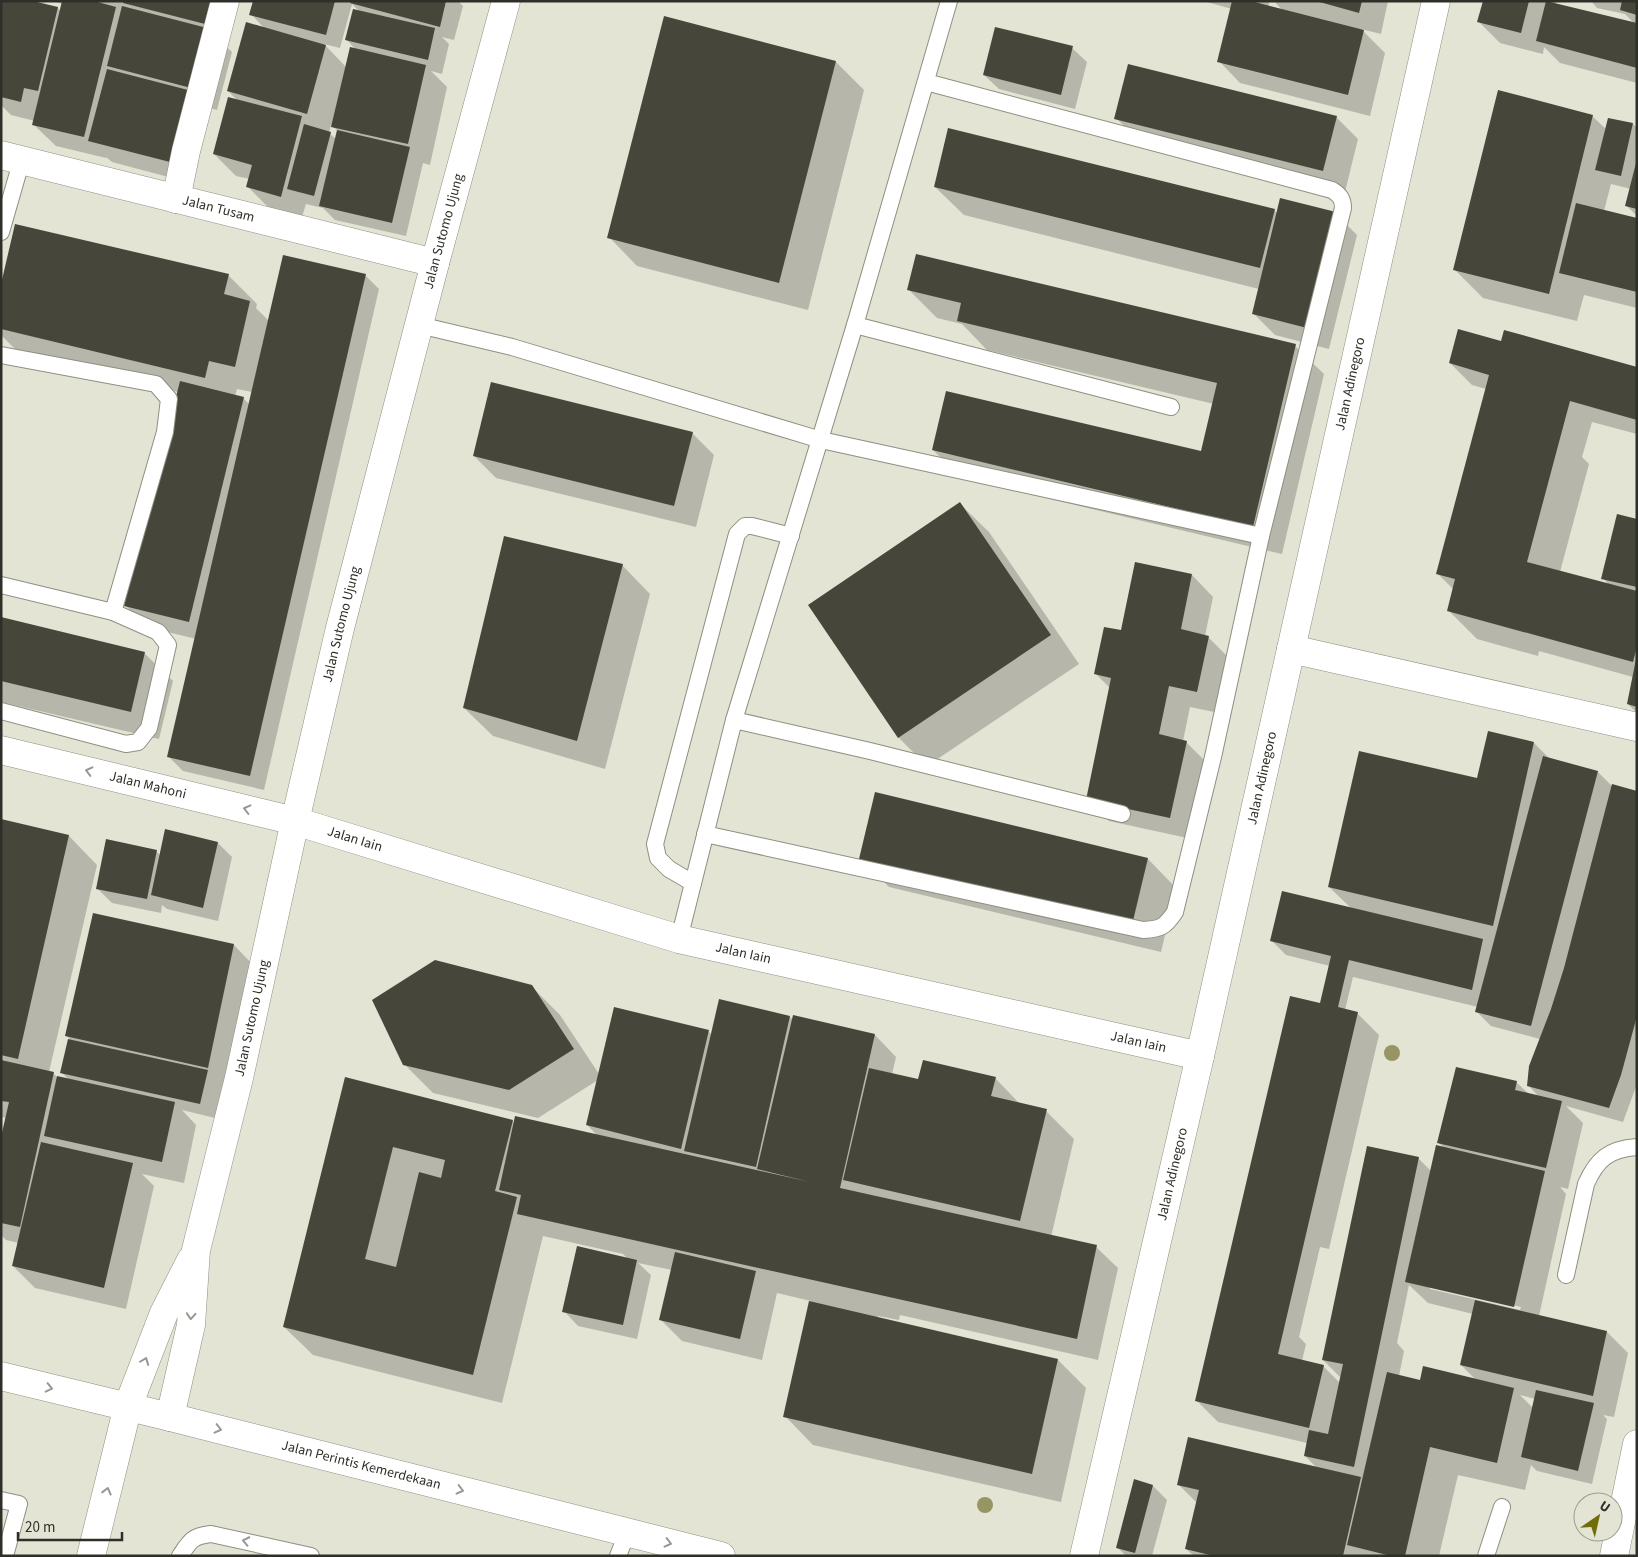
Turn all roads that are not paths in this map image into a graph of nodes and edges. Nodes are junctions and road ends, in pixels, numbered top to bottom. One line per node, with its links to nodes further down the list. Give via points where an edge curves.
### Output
1 (226, 1): 7 (street)
2 (506, 1): 9 (street, Jalan Sutomo Ujung)
3 (949, 1): 5 (lane)
4 (1436, 1): 19 (street, Jalan Adinegoro)
5 (926, 82): 11 (lane); 16 (lane, via 1339,194 1344,208)
6 (12, 157): 7 (street, Jalan Tusam); 8 (lane)
7 (176, 199): 9 (street, Jalan Tusam)
8 (1, 232)
9 (434, 263): 10 (street, Jalan Sutomo Ujung)
10 (419, 324): 14 (lane, via 512,347); 25 (street, Jalan Sutomo Ujung)
11 (855, 326): 13 (lane); 14 (lane)
12 (1, 354): 18 (lane, via 156,384 169,400 165,432)
13 (1171, 407)
14 (821, 440): 15 (lane); 16 (lane)
15 (791, 536): 21 (lane); 27 (lane, via 752,526 745,526 737,534 655,844 658,858 669,869)
16 (1261, 536): 26 (lane, via 1175,912 1159,929 1143,930)
17 (1, 585): 18 (lane)
18 (113, 612): 20 (lane, via 158,632 168,645 149,728 138,742 126,744)
19 (1292, 649): 22 (street); 29 (street, Jalan Adinegoro)
20 (1, 711)
21 (734, 720): 24 (lane); 26 (lane)
22 (1637, 727)
23 (1, 750): 25 (street, Jalan Mahoni, one-way to 23)
24 (1122, 814)
25 (294, 821): 28 (street, Jalan Iain); 31 (street, Jalan Sutomo Ujung, via 239,1078)
26 (705, 834): 27 (lane)
27 (693, 883): 28 (lane)
28 (679, 939): 29 (street, Jalan Iain)
29 (1200, 1056): 45 (street, Jalan Adinegoro)
30 (1637, 1147): 32 (lane, via 1610,1153 1591,1173)
31 (196, 1250): 34 (street, Jalan Sutomo Ujung, one-way to 31, via 164,1313); 35 (street, Jalan Sutomo Ujung, one-way to 35, via 191,1325)
32 (1566, 1276)
33 (1, 1376): 34 (street, Jalan Perintis Kemerdekaan, one-way to 34)
34 (128, 1406): 35 (street, Jalan Perintis Kemerdekaan); 41 (street, Jalan Sutomo Ujung, one-way to 34)
35 (170, 1417): 39 (street, Jalan Perintis Kemerdekaan, one-way to 39)
36 (1637, 1444): 47 (street)
37 (1, 1500): 40 (lane, via 19,1504)
38 (1502, 1507): 46 (lane)
39 (623, 1544): 44 (street, Jalan Perintis Kemerdekaan, one-way to 44)
40 (4, 1556)
41 (91, 1556)
42 (180, 1556): 43 (lane, one-way to 42, via 211,1534 198,1535)
43 (311, 1556)
44 (721, 1556)
45 (1084, 1556)
46 (1486, 1556)
47 (1614, 1556)

